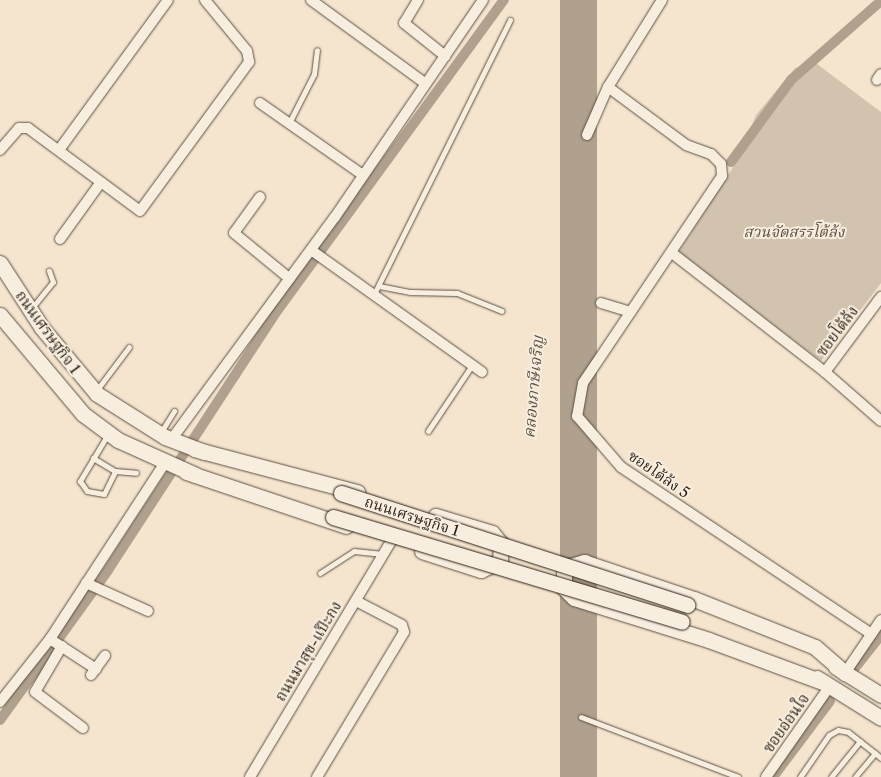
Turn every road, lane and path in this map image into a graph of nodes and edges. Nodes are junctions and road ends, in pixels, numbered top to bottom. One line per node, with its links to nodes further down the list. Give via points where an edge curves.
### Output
1 (168, 0): 16 (street)
2 (205, 0): 18 (street, via 246,51 249,62 140,211)
3 (311, 0): 10 (street)
4 (418, 0): 9 (street, via 404,23)
5 (483, 0): 9 (street)
6 (662, 0): 11 (street)
7 (510, 20): 26 (lane)
8 (317, 50): 13 (lane, via 314,74)
9 (445, 56): 10 (street)
10 (426, 84): 17 (street)
11 (608, 87): 14 (street); 22 (street, ซอยโต้ล้ง 5, via 686,145 711,154 721,164 718,184)
12 (260, 103): 13 (street)
13 (289, 123): 17 (street)
14 (587, 135)
15 (0, 150): 16 (street, via 23,127)
16 (59, 150): 18 (street)
17 (363, 175): 21 (street)
18 (102, 182): 20 (street)
19 (260, 198): 25 (street, via 234,233)
20 (60, 239)
21 (311, 250): 25 (street); 26 (street)
22 (672, 253): 31 (street, ซอยโต้ล้ง 5); 36 (street)
23 (0, 263): 29 (main road, ถนนเศรษฐกิจ 1)
24 (48, 271): 29 (lane, via 53,282)
25 (290, 279): 42 (street)
26 (377, 290): 30 (lane, via 457,293); 34 (street)
27 (881, 297): 36 (street, ซอยโต้ล้ง)
28 (601, 303): 31 (street)
29 (30, 310): 37 (main road, ถนนเศรษฐกิจ 1)
30 (502, 311)
31 (631, 312): 56 (street, ซอยโต้ล้ง 5, via 583,383 577,405 582,426 621,467)
32 (2, 323): 41 (main road, ถนนเศรษฐกิจ 1, via 60,391)
33 (129, 347): 37 (lane)
34 (472, 365): 35 (street); 40 (lane)
35 (482, 372)
36 (825, 372): 39 (street, ซอยโต้ล้ง)
37 (95, 392): 42 (main road, ถนนเศรษฐกิจ 1)
38 (174, 411): 42 (lane)
39 (881, 421)
40 (428, 430)
41 (108, 433): 44 (lane); 45 (main road, ถนนเศรษฐกิจ 1)
42 (166, 437): 43 (main road, ถนนเศรษฐกิจ 1)
43 (194, 449): 49 (main road, via 336,485 492,533 503,550 495,566 481,570); 60 (main road, ถนนเศรษฐกิจ 1, bridge, via 688,605 789,643)
44 (93, 458): 46 (lane); 46 (lane, via 80,481 88,491 104,494)
45 (164, 464): 47 (main road, ถนนเศรษฐกิจ 1); 52 (street)
46 (115, 471): 48 (lane)
47 (186, 472): 49 (main road); 61 (main road, ถนนเศรษฐกิจ 1, bridge, via 682,622 805,669)
48 (136, 473)
49 (391, 541): 50 (street, ถนนมาสุข-แป๊ะกง)
50 (383, 554): 51 (lane, via 354,551); 53 (street, ถนนมาสุข-แป๊ะกง)
51 (320, 573)
52 (86, 583): 54 (street); 57 (street)
53 (356, 601): 70 (street, ถนนมาสุข-แป๊ะกง); 71 (street, via 402,625 404,632)
54 (148, 611)
55 (881, 620): 56 (street)
56 (870, 634): 60 (street)
57 (50, 639): 58 (street); 63 (street)
58 (62, 646): 59 (street, via 93,672); 66 (street, via 35,692)
59 (105, 656)
60 (844, 673): 61 (main road, via 815,647 702,602 584,562 571,566 564,574 564,588 574,598 709,640); 62 (main road, ถนนเศรษฐกิจ 1)
61 (828, 685): 65 (main road, ถนนเศรษฐกิจ 1); 73 (street, ซอยอ่อนใจ)
62 (881, 695)
63 (0, 702)
64 (581, 718): 72 (lane)
65 (881, 718)
66 (83, 728)
67 (860, 742): 68 (lane); 74 (lane, via 848,732 838,730 829,735); 75 (lane)
68 (875, 753): 69 (lane); 76 (lane)
69 (881, 758)
70 (250, 777)
71 (317, 777)
72 (738, 777)
73 (766, 777)
74 (800, 777)
75 (831, 777)
76 (855, 777)

